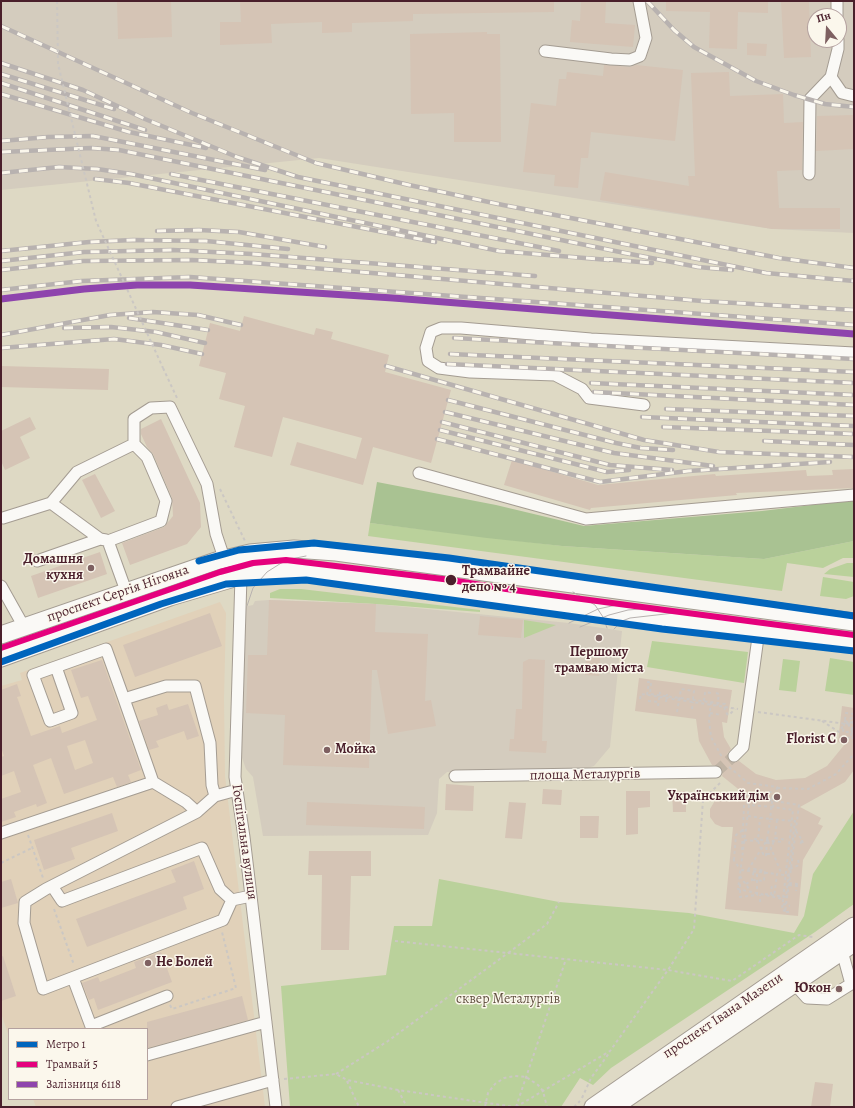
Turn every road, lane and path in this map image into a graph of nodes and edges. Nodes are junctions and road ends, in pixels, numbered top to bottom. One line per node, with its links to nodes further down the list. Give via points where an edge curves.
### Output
1 (57, 1): 9 (path, bridge, via 58,64 96,221)
2 (639, 1): 4 (street, via 646,38 640,56 630,60 611,59)
3 (838, 48): 5 (street)
4 (546, 50)
5 (831, 77): 6 (street, via 842,93); 7 (street, via 810,100)
6 (854, 96)
7 (809, 174)
8 (854, 353): 10 (street, via 591,339 461,328 441,328 431,332 426,348 428,362 439,368 555,375 582,389 589,398)
9 (163, 368)
10 (644, 405)
11 (134, 444): 14 (street, via 77,472); 16 (street, via 147,458 166,501 161,521); 17 (street, Госпітальна вулиця, via 134,419 150,408 170,407 207,484 216,534)
12 (419, 473): 13 (street, via 586,519)
13 (854, 494)
14 (51, 503): 15 (street); 16 (street)
15 (3, 518)
16 (104, 540): 18 (street); 21 (street)
17 (230, 557): 19 (street, Госпітальна вулиця, via 240,566); 21 (highway, проспект Сергія Нігояна); 22 (highway, проспект Сергія Нігояна, via 286,550 330,552)
18 (37, 561)
19 (241, 576): 24 (highway, проспект Сергія Нігояна, via 267,572 299,572); 27 (highway, проспект Сергія Нігояна, via 170,597); 74 (street, Госпітальна вулиця, via 235,777)
20 (1, 586): 23 (street)
21 (126, 591): 23 (highway, проспект Сергія Нігояна)
22 (854, 622)
23 (24, 627): 25 (highway, проспект Сергія Нігояна)
24 (759, 630): 26 (highway, проспект Сергія Нігояна); 57 (street)
25 (1, 635)
26 (854, 643)
27 (1, 658)
28 (56, 667): 28 (street, via 33,675 50,721 72,713); 41 (street, via 106,649)
29 (651, 684): 30 (path); 31 (path); 31 (path, via 647,682)
30 (656, 684)
31 (649, 688): 37 (path)
32 (654, 692): 38 (path)
33 (660, 692): 39 (path)
34 (711, 693): 48 (path, via 705,692)
35 (716, 693): 53 (path, via 719,694)
36 (667, 694): 40 (path)
37 (649, 695): 38 (path); 39 (path); 42 (path, via 641,694); 49 (path, via 648,700)
38 (653, 696): 39 (path)
39 (659, 696): 40 (path); 43 (path); 49 (path)
40 (667, 698): 43 (path); 50 (path)
41 (124, 699): 72 (street); 76 (street, via 166,686 195,686 210,743 212,785)
42 (640, 699)
43 (679, 699): 43 (path, via 681,695); 43 (path, via 677,712 678,705); 46 (path); 46 (path); 46 (path, via 681,689 694,691)
44 (721, 699): 47 (path, via 720,703)
45 (726, 699): 54 (path)
46 (693, 700): 47 (path); 48 (path); 55 (path)
47 (700, 700): 53 (path)
48 (704, 701): 51 (path)
49 (658, 702): 52 (path)
50 (666, 702)
51 (711, 702): 54 (path, via 725,704); 58 (path)
52 (658, 706)
53 (717, 706): 54 (path)
54 (724, 707): 56 (path); 56 (path, via 729,715)
55 (692, 709)
56 (735, 709): 57 (path)
57 (748, 710): 63 (path); 69 (street, via 742,747)
58 (710, 714): 60 (path); 62 (path)
59 (853, 714): 61 (path); 64 (path); 64 (path, via 846,713)
60 (721, 715)
61 (853, 718): 64 (path)
62 (709, 720)
63 (821, 721): 64 (path); 64 (path, via 839,732)
64 (850, 724): 65 (path); 65 (path); 65 (path, via 843,732)
65 (853, 734): 66 (path); 67 (path)
66 (847, 739)
67 (854, 742)
68 (854, 754): 75 (path, via 836,774 808,789 777,788)
69 (734, 756)
70 (720, 775): 71 (street, площа Металургів); 145 (path, via 703,800 694,929)
71 (454, 776)
72 (154, 782): 83 (street); 98 (street)
73 (777, 787): 75 (path)
74 (237, 790): 76 (street); 130 (street, Госпітальна вулиця)
75 (774, 793): 77 (path, via 768,792); 79 (path)
76 (216, 796): 83 (street)
77 (766, 797): 78 (path, via 747,795); 79 (path)
78 (757, 798): 79 (path); 85 (path, via 744,805)
79 (774, 799): 80 (path); 81 (path); 87 (path, via 799,805); 91 (path)
80 (780, 802)
81 (773, 807): 82 (path); 88 (path, via 749,804)
82 (782, 808): 84 (path); 95 (path, via 793,810)
83 (197, 812): 125 (street)
84 (781, 813)
85 (742, 817): 88 (path); 94 (path)
86 (794, 817): 87 (path)
87 (797, 817): 97 (path)
88 (747, 818): 89 (path); 90 (path); 94 (path)
89 (760, 818): 91 (path); 104 (path)
90 (752, 820)
91 (770, 820): 92 (path); 101 (path)
92 (777, 820): 97 (path, via 794,821); 99 (path)
93 (740, 822): 94 (path)
94 (745, 823): 96 (path); 105 (path)
95 (791, 826): 103 (path); 115 (path)
96 (745, 828): 105 (path); 110 (path, via 736,835); 110 (path, via 736,834); 113 (path)
97 (795, 830): 103 (path); 103 (path, via 802,840 802,845); 115 (path)
98 (1, 832)
99 (775, 838): 102 (path); 104 (path, via 769,854 763,854)
100 (754, 839): 101 (path)
101 (768, 840): 106 (path); 109 (path); 114 (path); 119 (path)
102 (787, 840)
103 (802, 840)
104 (758, 841): 105 (path)
105 (744, 842): 107 (path); 113 (path)
106 (782, 842)
107 (749, 844)
108 (32, 848): 111 (path)
109 (766, 856)
110 (734, 859): 113 (path)
111 (1, 863)
112 (798, 865): 115 (path); 115 (path); 115 (path, via 800,860 799,865)
113 (740, 870): 114 (path); 122 (path, via 739,875); 127 (path, via 738,889); 129 (path, via 740,897)
114 (747, 870): 116 (path)
115 (789, 871): 117 (path); 120 (path); 124 (path)
116 (757, 872): 118 (path); 129 (path)
117 (795, 873)
118 (777, 874): 119 (path); 131 (path)
119 (782, 875): 120 (path)
120 (790, 876): 124 (path)
121 (752, 880): 121 (path, via 764,881 765,871 754,869); 122 (path)
122 (746, 884): 126 (path)
123 (772, 884): 131 (path)
124 (787, 885): 128 (path, via 796,888); 132 (path); 133 (path)
125 (52, 886): 134 (street, via 62,901 202,848 220,889); 146 (street, via 25,902 24,923 43,989)
126 (750, 889): 127 (path, via 739,897); 129 (path)
127 (743, 891): 129 (path)
128 (796, 891)
129 (759, 895): 131 (path); 133 (path)
130 (251, 896): 134 (street); 150 (street, Госпітальна вулиця)
131 (772, 897): 132 (path); 133 (path)
132 (783, 899): 136 (path)
133 (787, 899): 136 (path)
134 (232, 900): 139 (street, via 223,920)
135 (559, 902): 143 (path, via 547,924)
136 (785, 904): 137 (path); 138 (path, via 785,911)
137 (790, 906)
138 (789, 912)
139 (219, 921): 146 (street); 149 (path, via 236,988 172,1009)
140 (854, 926): 142 (highway, проспект Івана Мазепи)
141 (395, 941): 143 (path)
142 (837, 943): 145 (path, via 799,935 732,981); 147 (highway, проспект Івана Мазепи); 148 (street)
143 (508, 953): 144 (path); 154 (path, via 388,1041)
144 (566, 959): 145 (path); 155 (path)
145 (668, 970): 152 (path)
146 (73, 978): 151 (street)
147 (790, 979): 148 (street, via 807,998 827,999); 161 (highway, проспект Івана Мазепи); 169 (highway, проспект Івана Мазепи)
148 (853, 984)
149 (167, 996): 151 (street)
150 (266, 1022): 153 (street); 156 (street, Госпітальна вулиця)
151 (91, 1028)
152 (610, 1051): 159 (path); 161 (path, via 591,1078)
153 (148, 1054)
154 (336, 1074): 156 (path); 157 (path)
155 (526, 1077): 159 (path, via 533,1080); 160 (path, via 504,1078 488,1093); 167 (path)
156 (277, 1080): 162 (street); 163 (street, Госпітальна вулиця)
157 (347, 1080): 158 (path); 164 (path)
158 (398, 1090): 160 (path); 165 (path)
159 (543, 1091): 167 (path); 168 (path)
160 (485, 1103): 166 (path); 167 (path)
161 (587, 1104)
162 (177, 1107)
163 (276, 1107)
164 (359, 1107)
165 (407, 1107)
166 (486, 1107)
167 (516, 1107)
168 (547, 1107)
169 (614, 1107)

